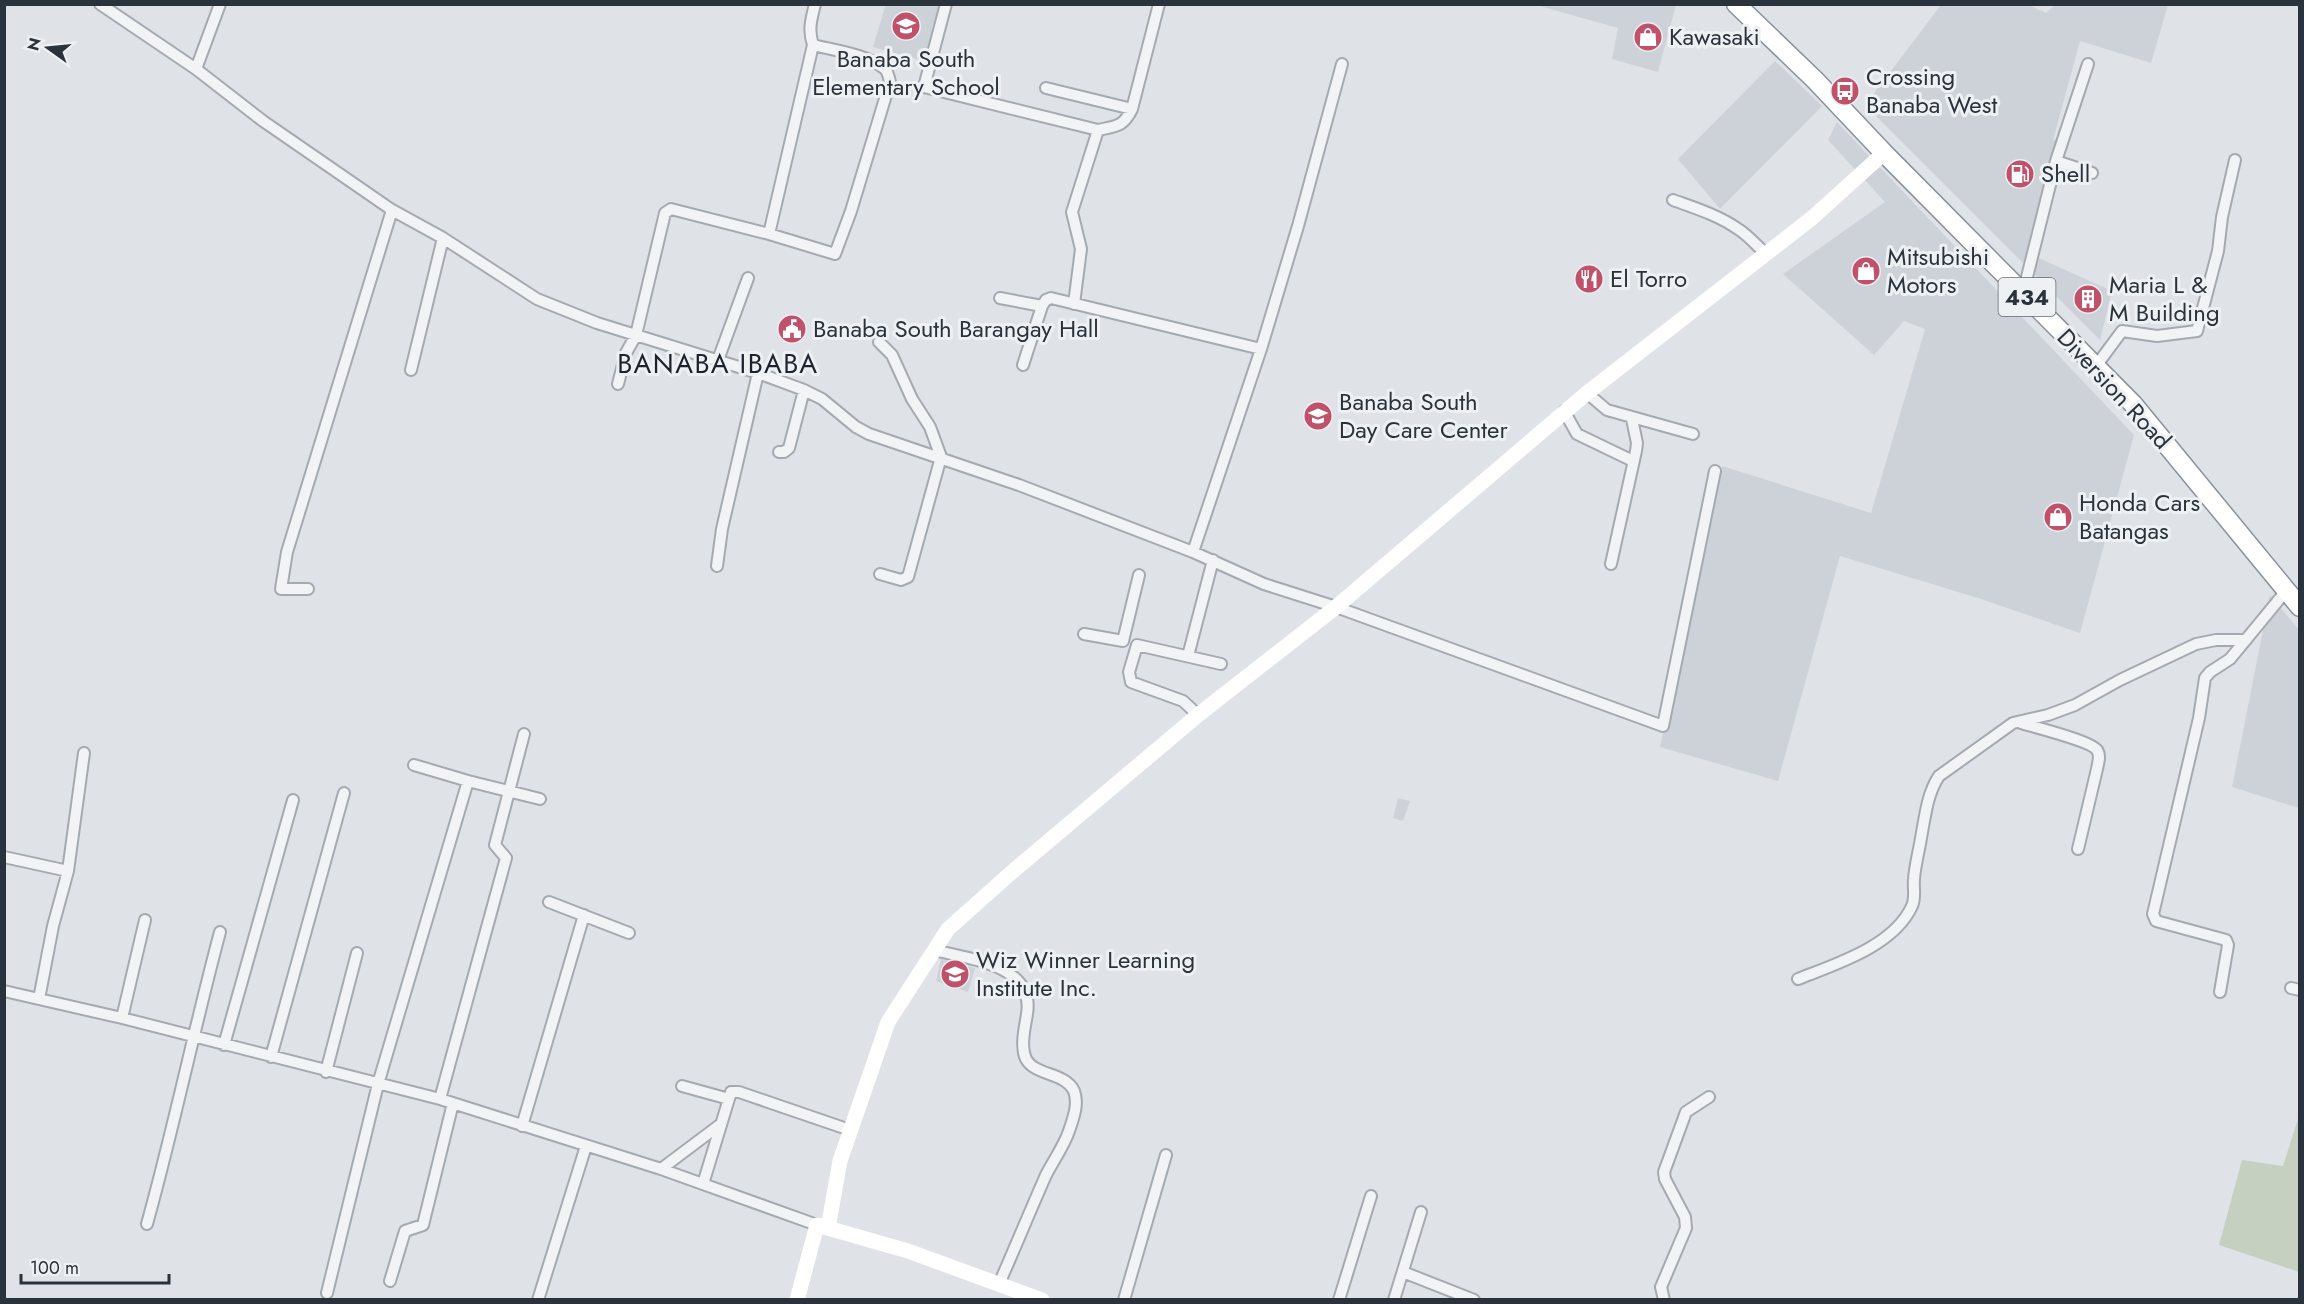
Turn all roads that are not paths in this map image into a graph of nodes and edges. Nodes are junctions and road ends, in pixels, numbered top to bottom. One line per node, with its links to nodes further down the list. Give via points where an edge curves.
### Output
1 (100, 4): 10 (street)
2 (220, 4): 10 (street)
3 (815, 4): 7 (street, via 809,33)
4 (946, 4): 13 (street, via 924,87)
5 (1159, 4): 12 (street)
6 (1736, 4): 14 (highway, Diversion Road / 434)
7 (813, 45): 20 (street); 20 (street, via 850,53 886,70 890,82 887,98 835,254)
8 (1342, 64): 30 (street)
9 (2088, 64): 16 (street)
10 (196, 69): 19 (street, via 263,121)
11 (1046, 88): 12 (street)
12 (1132, 109): 13 (street, via 1118,126)
13 (1098, 130): 26 (street, via 1072,212 1082,249)
14 (1884, 153): 22 (street); 24 (highway, Diversion Road / 434)
15 (2235, 160): 33 (street, via 2218,251 2197,331 2157,336 2122,331)
16 (2056, 161): 17 (street); 24 (street)
17 (2092, 173)
18 (1673, 200): 22 (street, via 1739,229)
19 (392, 210): 21 (street); 52 (street, via 287,552 281,589)
20 (769, 234): 28 (street, via 671,209 665,213)
21 (443, 238): 28 (street, via 537,299); 34 (street)
22 (1766, 254): 38 (street)
23 (748, 278): 31 (street)
24 (2023, 293): 33 (highway, Diversion Road / 434)
25 (1000, 298): 27 (street)
26 (1074, 304): 27 (street, via 1051,298); 30 (street)
27 (1042, 306): 32 (street)
28 (636, 335): 31 (street); 36 (street, via 626,353)
29 (879, 342): 43 (street, via 892,355 930,427)
30 (1260, 349): 46 (street)
31 (718, 360): 35 (street)
32 (1023, 365)
33 (2096, 366): 53 (highway, Diversion Road / 434, via 2133,404)
34 (411, 370)
35 (758, 373): 37 (street); 49 (street)
36 (618, 384)
37 (804, 390): 42 (street, via 789,448); 43 (street, via 868,434)
38 (1587, 393): 39 (street); 40 (street, via 1607,410)
39 (1564, 411): 44 (street, via 1577,434); 54 (street)
40 (1632, 419): 41 (street); 44 (street, via 1637,443)
41 (1693, 435)
42 (779, 452)
43 (941, 457): 46 (street); 50 (street, via 908,577 901,580)
44 (1633, 461): 48 (street)
45 (1715, 471): 54 (street, via 1663,726)
46 (1193, 552): 47 (street)
47 (1213, 561): 54 (street, via 1264,584); 60 (street)
48 (1611, 564)
49 (717, 566)
50 (880, 574)
51 (1139, 575): 58 (street)
52 (308, 589)
53 (2286, 591): 55 (highway, Diversion Road / 434); 57 (street)
54 (1336, 607): 62 (street)
55 (2300, 607)
56 (1084, 634): 58 (street)
57 (2246, 640): 63 (street, via 2196,644 2075,705); 84 (street, via 2205,678 2153,914 2156,921 2226,940)
58 (1123, 641): 59 (street)
59 (1137, 645): 60 (street); 62 (street, via 1129,672 1131,682 1183,701)
60 (1188, 656): 61 (street)
61 (1221, 664)
62 (1198, 715): 80 (street, via 1003,880 948,929)
63 (2020, 723): 72 (street, via 2093,747 2099,755); 82 (street, via 2013,723 1939,776 1932,788 1913,881 1913,904 1903,922 1890,935 1848,959)
64 (524, 734): 68 (street)
65 (84, 753): 74 (street)
66 (414, 765): 67 (street)
67 (468, 781): 68 (street); 91 (street)
68 (509, 791): 70 (street); 95 (street, via 495,845 506,858)
69 (344, 793): 89 (street)
70 (540, 799)
71 (293, 800): 88 (street)
72 (2078, 849)
73 (4, 856): 74 (street)
74 (68, 871): 85 (street)
75 (549, 902): 76 (street)
76 (584, 915): 79 (street); 98 (street)
77 (145, 920): 86 (street)
78 (220, 932): 87 (street)
79 (629, 933)
80 (933, 950): 99 (street, via 888,1022); 110 (street, via 1005,969 1020,981 1029,1005 1023,1040 1025,1058 1032,1066 1060,1078 1073,1089 1076,1100 1068,1134)
81 (357, 953): 90 (street)
82 (1798, 979)
83 (4, 991): 85 (street)
84 (2220, 992)
85 (39, 999): 86 (street)
86 (123, 1018): 87 (street)
87 (192, 1037): 88 (street); 106 (street, via 173,1132)
88 (224, 1045): 89 (street)
89 (271, 1057): 90 (street)
90 (326, 1072): 91 (street)
91 (378, 1084): 95 (street); 111 (street)
92 (682, 1086): 94 (street)
93 (1709, 1097): 119 (street, via 1686,1112 1666,1166 1665,1179 1685,1217 1686,1228 1661,1287)
94 (729, 1099): 97 (street); 99 (street, via 731,1092 739,1092)
95 (440, 1100): 96 (street)
96 (453, 1103): 98 (street); 109 (street, via 423,1226 405,1231)
97 (721, 1124): 102 (street); 103 (street)
98 (522, 1126): 100 (street)
99 (850, 1130): 107 (street)
100 (586, 1146): 102 (street); 112 (street)
101 (1166, 1155): 115 (street)
102 (661, 1169): 103 (street)
103 (703, 1184): 107 (street)
104 (1371, 1196): 116 (street)
105 (1421, 1212): 108 (street)
106 (147, 1224)
107 (823, 1227): 110 (street, via 908,1251); 113 (street)
108 (1402, 1272): 117 (street); 118 (street)
109 (390, 1281)
110 (999, 1284): 114 (street)
111 (327, 1293)
112 (538, 1299)
113 (797, 1299)
114 (1042, 1299)
115 (1124, 1299)
116 (1339, 1299)
117 (1394, 1299)
118 (1474, 1299)
119 (1664, 1299)

